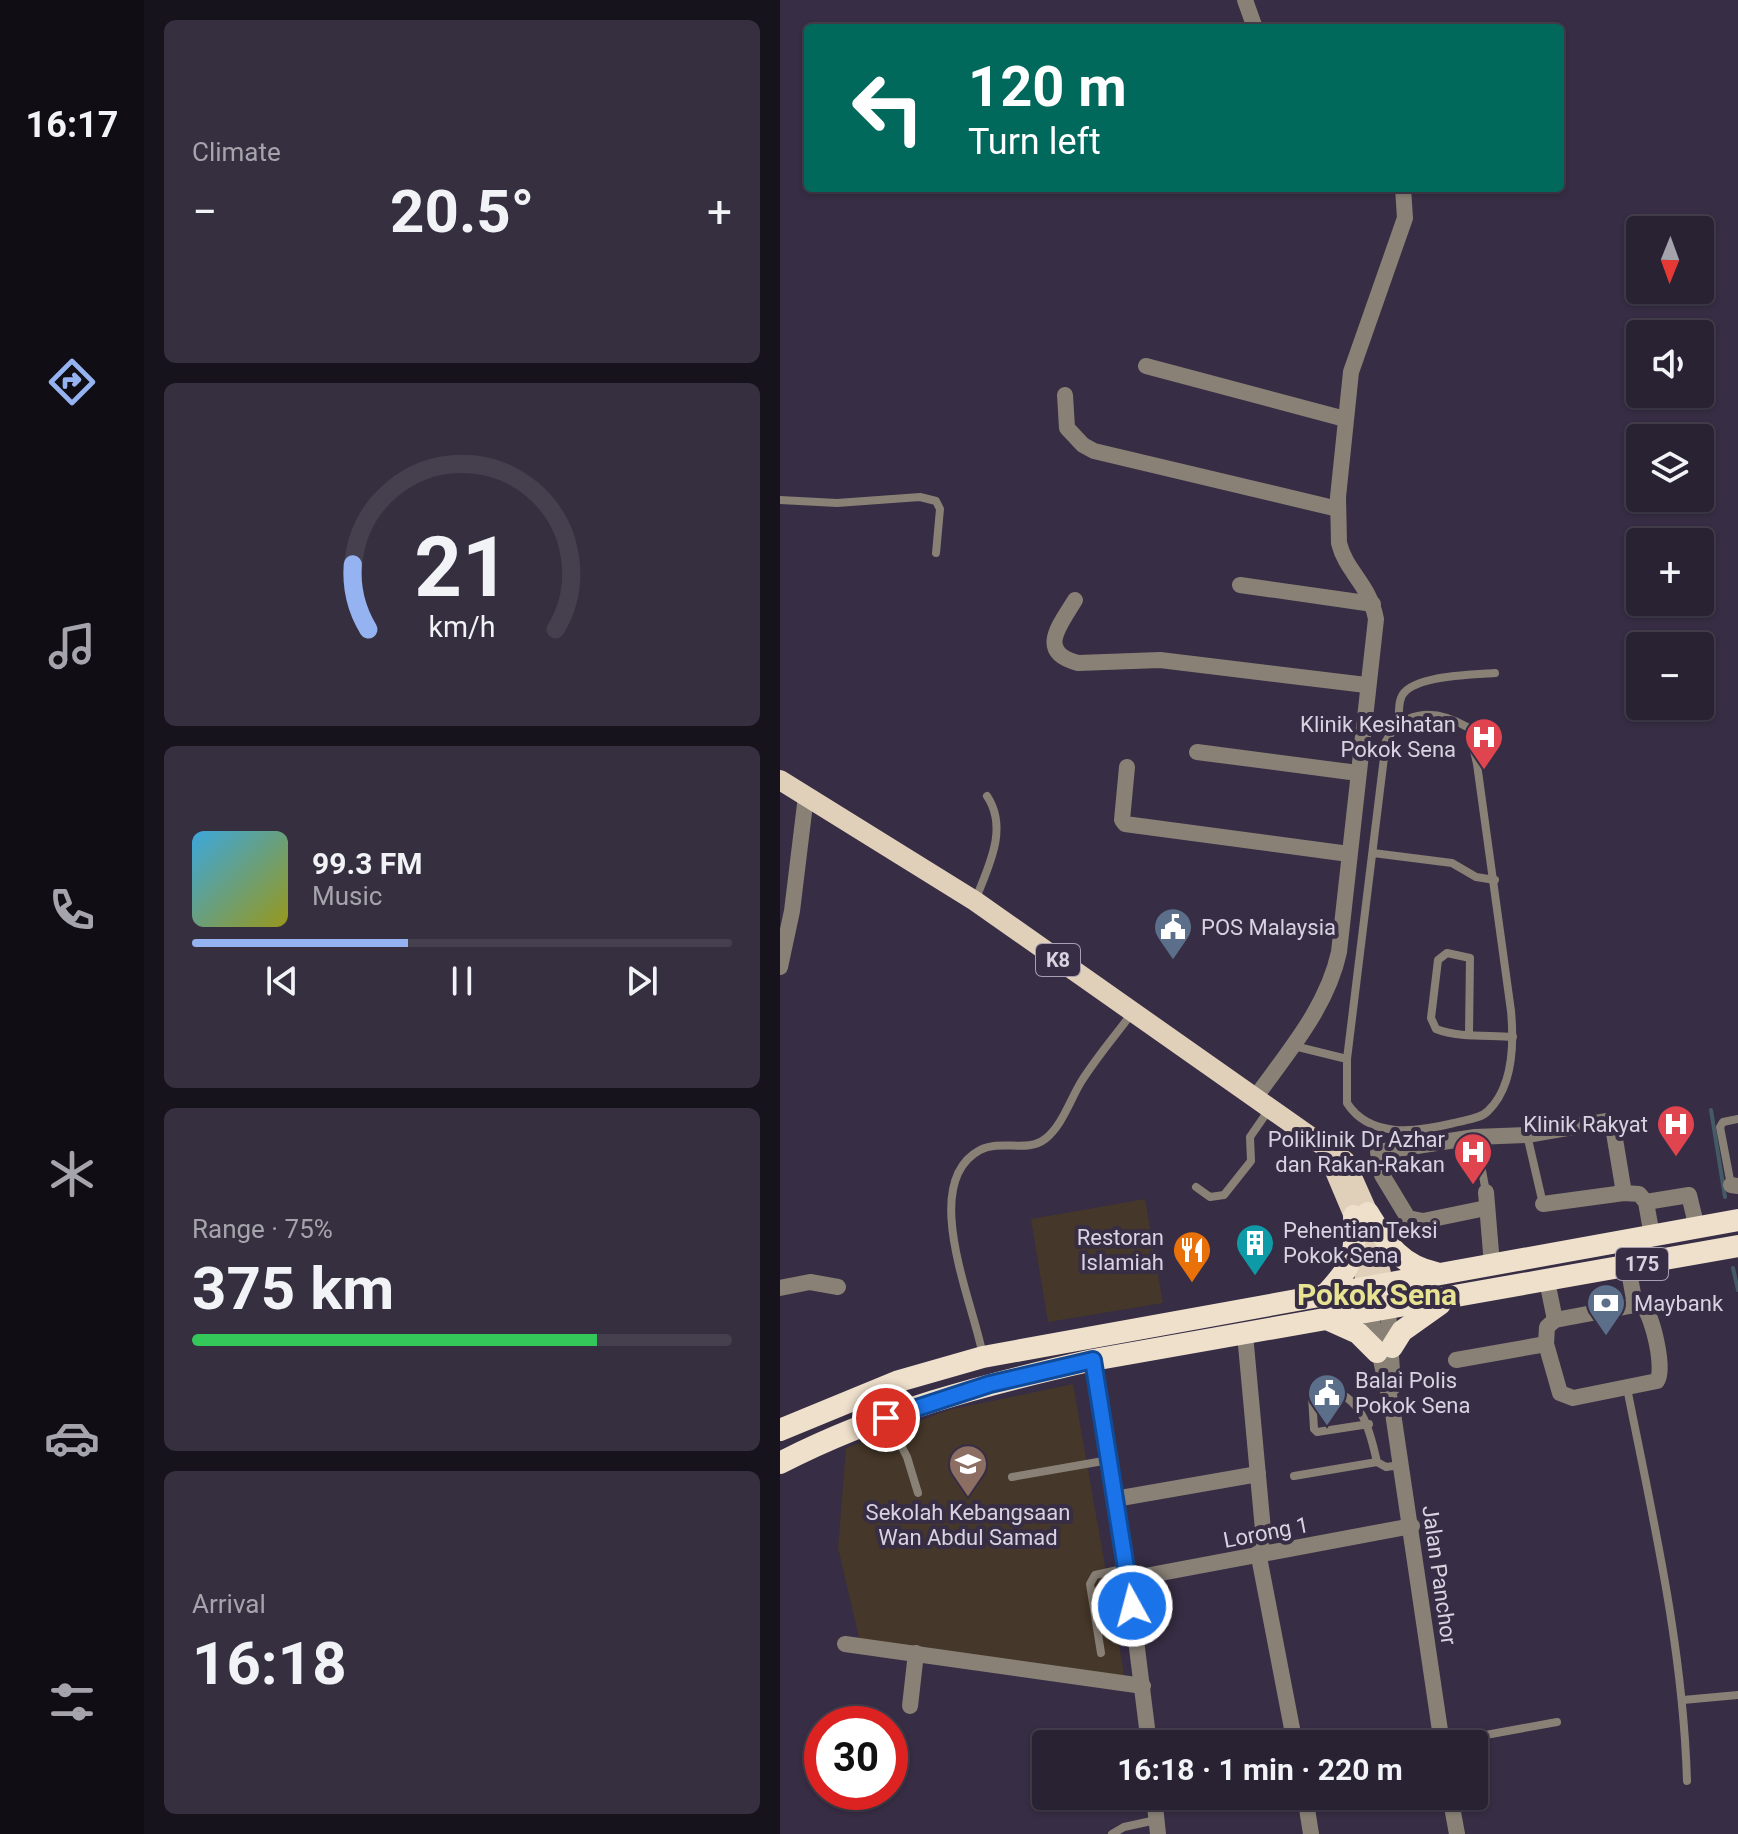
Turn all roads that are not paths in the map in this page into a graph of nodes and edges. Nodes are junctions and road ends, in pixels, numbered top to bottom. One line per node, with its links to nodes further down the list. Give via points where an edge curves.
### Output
1 (1245, 0): 2 (street)
2 (1254, 24)
3 (1403, 192): 6 (street, via 1405,218 1360,344)
4 (1146, 366): 6 (street)
5 (1065, 395): 8 (street, via 1067,428 1094,451)
6 (1345, 419): 8 (street)
7 (780, 500): 9 (lane, via 936,501)
8 (1338, 509): 12 (street, via 1342,556)
9 (936, 553)
10 (1240, 585): 12 (street)
11 (1075, 600): 14 (street, via 1054,637 1055,648 1066,660 1160,660)
12 (1373, 604): 14 (street, via 1376,619)
13 (1495, 673): 15 (lane, via 1409,687 1401,696)
14 (1366, 685): 18 (street)
15 (1399, 723): 22 (lane, via 1386,741); 24 (lane, via 1428,713 1469,728)
16 (1197, 752): 18 (street)
17 (1127, 767): 23 (street, via 1125,824)
18 (1358, 773): 23 (street)
19 (780, 780): 20 (main road, K8)
20 (806, 796): 25 (main road, K8); 26 (street)
21 (987, 796): 25 (lane, via 995,807 997,831)
22 (1373, 853): 24 (lane, via 1452,863 1476,877); 31 (lane)
23 (1349, 854): 30 (street, via 1335,971)
24 (1495, 880): 29 (lane)
25 (975, 901): 27 (main road, K8)
26 (780, 967)
27 (1132, 1013): 32 (main road, K8); 62 (lane, via 1081,1081 1053,1132 1032,1146 981,1150 956,1175 950,1211)
28 (1469, 1034): 28 (lane, via 1436,1029 1431,1018 1438,960 1447,953 1470,958); 29 (lane)
29 (1513, 1037): 31 (lane, via 1506,1079 1490,1110 1422,1129 1388,1130 1353,1113 1345,1092)
30 (1293, 1045): 31 (lane); 32 (street)
31 (1347, 1059)
32 (1263, 1103): 37 (lane, via 1250,1137 1251,1161 1224,1195 1210,1197); 42 (main road, K8, via 1345,1161)
33 (1738, 1119): 36 (lane, via 1720,1127)
34 (1527, 1135): 35 (street); 38 (street, via 1607,1121 1613,1127); 41 (lane)
35 (1475, 1137): 39 (lane); 39 (street, via 1378,1152 1379,1162 1394,1197 1415,1221)
36 (1735, 1186)
37 (1196, 1187)
38 (1624, 1193): 40 (street, via 1639,1194); 41 (street)
39 (1486, 1200): 47 (street)
40 (1646, 1202): 44 (street, via 1689,1195); 45 (street)
41 (1543, 1204)
42 (1361, 1215): 49 (highway, via 1393,1253 1415,1267); 51 (main road, K8); 56 (highway, via 1350,1267)
43 (1738, 1220): 44 (highway, 175)
44 (1697, 1228): 45 (highway, 175)
45 (1652, 1236): 47 (highway, 175)
46 (1738, 1246): 48 (highway, 175)
47 (1492, 1265): 49 (highway, 175)
48 (1628, 1266): 50 (highway, 175); 55 (street)
49 (1443, 1274): 51 (highway, 175)
50 (1547, 1281): 54 (highway, 175); 58 (street)
51 (1376, 1286): 56 (highway, 175); 57 (main road, K8)
52 (838, 1287): 53 (street, via 810,1282)
53 (780, 1288)
54 (1448, 1299): 57 (highway, 175); 61 (highway)
55 (1635, 1305): 58 (street); 65 (street, via 1643,1306 1651,1319 1660,1376)
56 (1324, 1308): 57 (highway, 175); 59 (highway, 175); 61 (highway); 62 (highway, 175)
57 (1379, 1311): 61 (street, Jalan Panchor)
58 (1555, 1320): 60 (street, via 1547,1327)
59 (1245, 1334): 63 (highway, 175); 73 (street)
60 (1546, 1344): 64 (street); 65 (street, via 1557,1388 1566,1398)
61 (1384, 1350): 72 (street, Jalan Panchor)
62 (983, 1357): 68 (highway, 175, via 899,1381)
63 (1093, 1360): 66 (highway, 175, via 990,1384); 69 (street)
64 (1456, 1360)
65 (1627, 1388): 86 (lane, via 1669,1592)
66 (886, 1418): 71 (highway, 175); 76 (lane, via 907,1457)
67 (1369, 1424): 67 (lane, via 1336,1391 1312,1396 1317,1432); 70 (lane)
68 (780, 1430)
69 (1109, 1460): 75 (lane); 77 (street)
70 (1377, 1462): 72 (lane); 74 (lane)
71 (780, 1463)
72 (1401, 1465): 78 (street, Jalan Panchor)
73 (1258, 1474): 77 (street); 79 (street, via 1263,1530)
74 (1294, 1476)
75 (1012, 1477)
76 (918, 1493)
77 (1115, 1499): 80 (street)
78 (1412, 1526): 79 (street, Lorong 1); 91 (street, Jalan Panchor)
79 (1259, 1557): 80 (street, Lorong 1); 90 (street)
80 (1128, 1574): 83 (lane, via 1095,1575 1090,1584); 84 (street)
81 (845, 1644): 82 (street)
82 (916, 1653): 84 (street); 87 (street)
83 (1101, 1653)
84 (1143, 1686): 89 (street)
85 (1738, 1695): 86 (lane)
86 (1683, 1700): 93 (lane)
87 (910, 1706)
88 (1557, 1722): 92 (lane)
89 (1148, 1730)
90 (1292, 1730)
91 (1439, 1730)
92 (1488, 1735)
93 (1687, 1781)
94 (1307, 1810): 98 (street)
95 (1453, 1810): 99 (street)
96 (1157, 1827): 97 (lane, via 1124,1827)
97 (1112, 1834)
98 (1311, 1834)
99 (1457, 1834)

